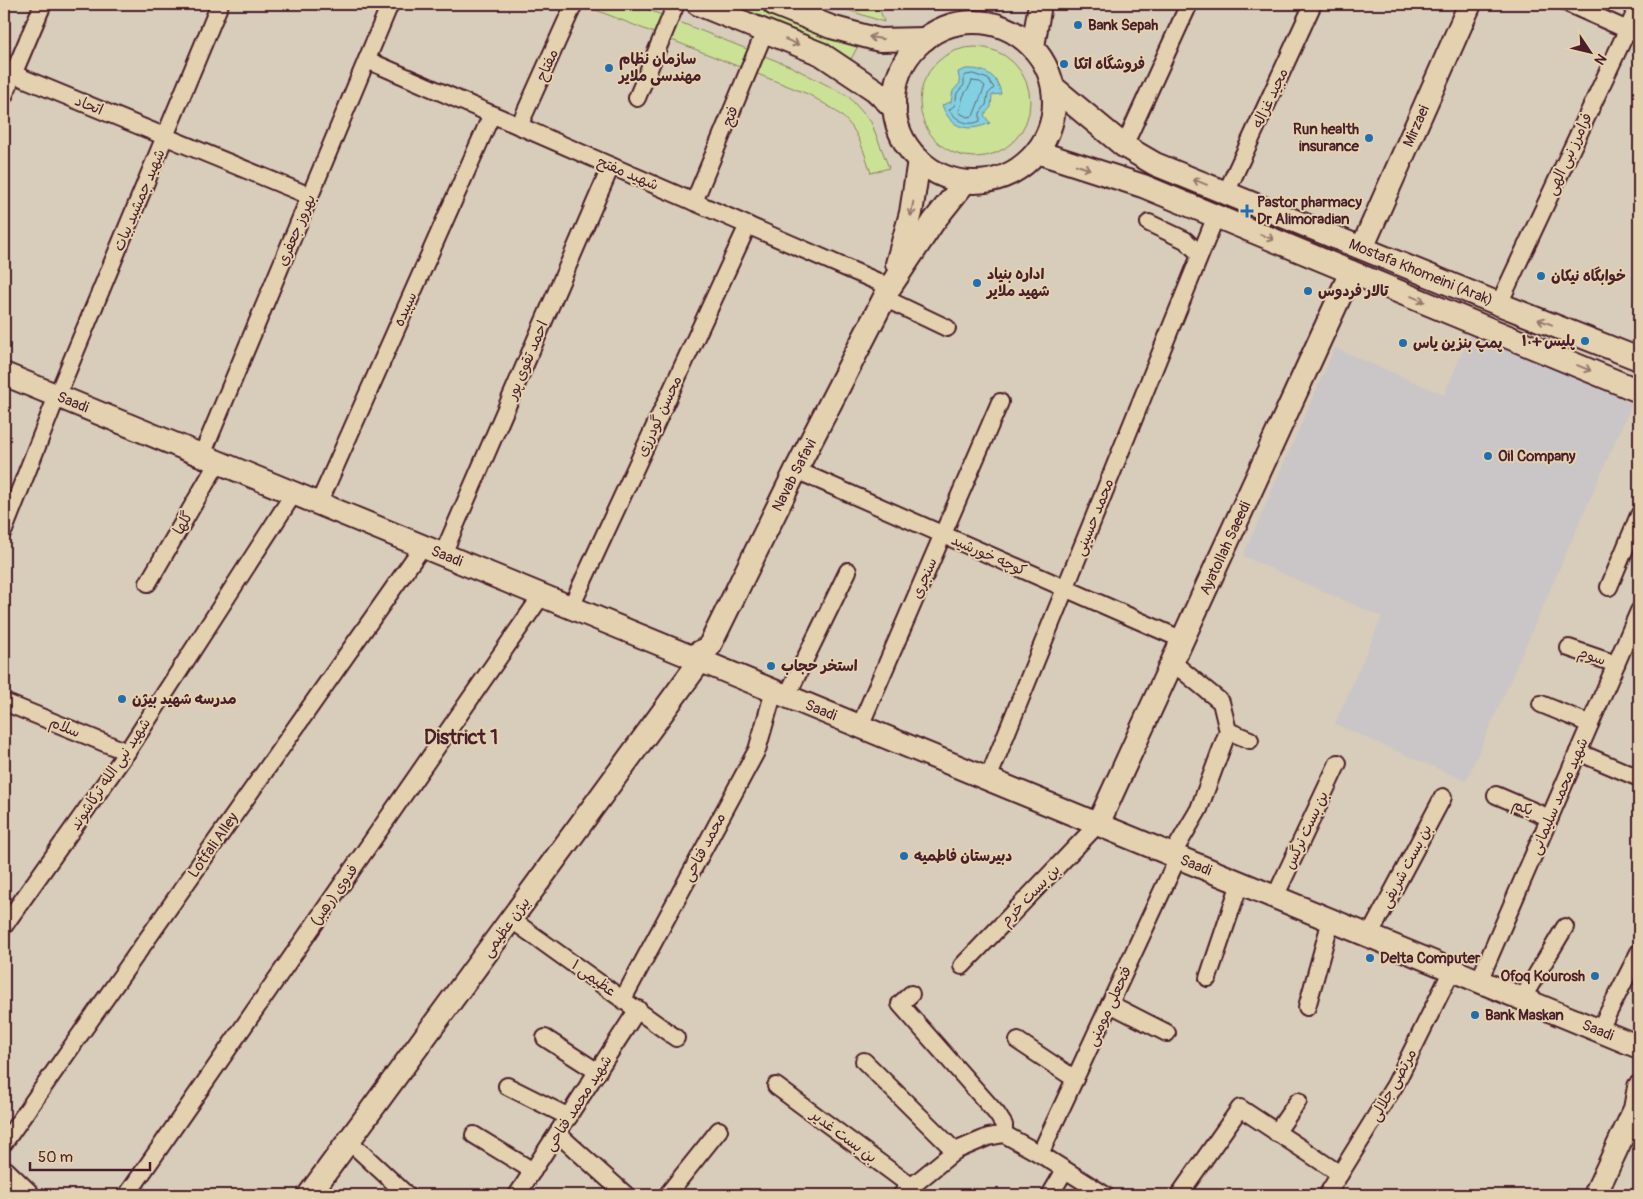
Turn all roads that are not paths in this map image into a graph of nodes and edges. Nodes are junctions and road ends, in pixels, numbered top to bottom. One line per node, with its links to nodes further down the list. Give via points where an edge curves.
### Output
1 (43, 4): 22 (street)
2 (220, 4): 29 (street, شهید جمشید بیات)
3 (390, 4): 21 (street, بهروز جعفری)
4 (574, 4): 28 (street, مفتاح)
5 (676, 4): 25 (street)
6 (698, 4): 17 (main road)
7 (774, 4): 15 (main road)
8 (981, 4): 16 (main road)
9 (1040, 4): 20 (main road)
10 (1189, 4): 30 (street)
11 (1313, 4): 35 (street, مجید غزاله)
12 (1470, 4): 41 (main road, Mirzaei)
13 (1569, 4): 18 (street)
14 (1639, 5): 18 (street, فرامرز نبی الهی)
15 (812, 11): 19 (main road, one-way to 15, via 879,40 831,27)
16 (962, 23): 19 (main road); 20 (main road, via 988,23 1012,31)
17 (765, 31): 26 (main road, one-way to 26, via 821,54 875,90); 37 (street, فتح)
18 (1633, 32): 45 (street, فرامرز نبی الهی)
19 (925, 39): 26 (main road, via 913,50 901,71)
20 (1033, 47): 23 (main road, via 1046,66)
21 (367, 60): 27 (street, شهید مفتح); 36 (street, بهروز جعفری)
22 (13, 74): 24 (street); 29 (street, اتحاد)
23 (1053, 87): 30 (main road, Mostafa Khomeini (Arak)); 31 (main road, via 1052,121)
24 (4, 95)
25 (637, 98)
26 (894, 110): 32 (main road, via 907,146)
27 (492, 114): 28 (street, شهید مفتح); 55 (street, سپیده)
28 (519, 126): 33 (street, شهید مفتح)
29 (165, 137): 36 (street, اتحاد); 50 (street, شهید جمشید بیات)
30 (1124, 146): 35 (main road, Mostafa Khomeini (Arak), one-way to 30, via 1155,164)
31 (1037, 152): 34 (main road, via 1005,176); 38 (main road, Mostafa Khomeini (Arak), one-way to 38, via 1143,186)
32 (920, 160): 34 (main road, via 940,175); 44 (main road, one-way to 44, via 911,214)
33 (611, 166): 37 (street, شهید مفتح); 59 (street, احمد تقوی پور)
34 (965, 182): 44 (main road, via 934,221)
35 (1226, 193): 41 (main road, Mostafa Khomeini (Arak))
36 (310, 196): 52 (street, بهروز جعفری)
37 (694, 202): 40 (street, شهید مفتح)
38 (1216, 216): 42 (street, محمد حسینی); 43 (main road, Mostafa Khomeini (Arak), one-way to 43)
39 (1148, 223): 42 (street, via 1185,240)
40 (748, 225): 44 (street, شهید مفتح); 65 (street, محسن گودرزی)
41 (1362, 248): 45 (main road, Mostafa Khomeini (Arak))
42 (1200, 254): 63 (street, محمد حسینی)
43 (1351, 272): 49 (main road, Mostafa Khomeini (Arak), one-way to 49); 68 (main road, Ayatollah Saeedi)
44 (887, 292): 46 (street, شهید مفتح); 53 (main road, Navab Safavi)
45 (1499, 304): 47 (main road, Mostafa Khomeini (Arak), one-way to 45)
46 (947, 328)
47 (1639, 359)
48 (4, 374): 50 (main road, Saadi)
49 (1639, 391)
50 (57, 396): 52 (main road, Saadi); 57 (street, شهید جمشید بیات)
51 (1000, 402): 58 (street, سنجری)
52 (210, 459): 54 (main road, Saadi); 61 (street, گلها)
53 (796, 470): 58 (street, کوچه خورشید); 70 (main road, Navab Safavi, via 710,648)
54 (294, 493): 55 (main road, Saadi); 80 (street, شهید نبی الله ترکاشوند)
55 (319, 503): 59 (main road, Saadi)
56 (1639, 515): 62 (street)
57 (4, 530)
58 (943, 534): 63 (street, کوچه خورشید); 77 (street, سنجری)
59 (433, 550): 64 (main road, Saadi); 128 (street, Lotfali Alley)
60 (848, 571): 73 (street, محمد فتاحی)
61 (148, 583)
62 (1609, 587)
63 (1066, 588): 68 (street, کوچه خورشید); 84 (street, محمد حسینی)
64 (542, 595): 65 (main road, Saadi); 137 (street, فدوی (رهبر))
65 (571, 607): 70 (main road, Saadi)
66 (1639, 611): 67 (street, شهید محمد سلیمانی)
67 (1634, 637): 72 (street, شهید محمد سلیمانی)
68 (1182, 640): 71 (main road, Ayatollah Saeedi)
69 (1569, 648): 72 (street, سوم)
70 (691, 657): 73 (main road, Saadi); 92 (main road, بیژن عظیمی, via 695,668)
71 (1172, 662): 78 (street, via 1221,702); 88 (main road, Ayatollah Saeedi)
72 (1616, 664): 76 (street, شهید محمد سلیمانی)
73 (780, 693): 77 (main road, Saadi); 103 (street, محمد فتاحی, via 757,750)
74 (4, 702): 80 (street, سلام)
75 (1541, 704): 76 (street)
76 (1590, 724): 81 (street, شهید محمد سلیمانی)
77 (860, 726): 84 (main road, Saadi)
78 (1228, 731): 79 (street); 89 (street, فتحعلی مومنی, via 1198,809)
79 (1250, 740)
80 (127, 752): 94 (street, شهید نبی الله ترکاشوند)
81 (1578, 752): 83 (street); 87 (street, شهید محمد سلیمانی)
82 (1338, 762): 91 (street, بن بست نرگس)
83 (1639, 778)
84 (988, 779): 88 (main road, Saadi)
85 (1496, 795): 87 (street, یکم)
86 (1443, 797): 96 (street, بن بست شریفی)
87 (1550, 818): 101 (street, شهید محمد سلیمانی)
88 (1098, 824): 89 (main road, Saadi); 98 (street, بن بست خرم)
89 (1175, 856): 90 (main road, Saadi); 105 (street, فتحعلی مومنی)
90 (1240, 883): 91 (main road, Saadi); 100 (street)
91 (1275, 897): 93 (main road, Saadi)
92 (512, 920): 103 (street, عظیمی ۱); 127 (main road, بیژن عظیمی)
93 (1331, 920): 96 (main road, Saadi); 106 (street)
94 (4, 926)
95 (1565, 927): 104 (street)
96 (1369, 936): 99 (main road, Saadi)
97 (1639, 952): 108 (street)
98 (962, 966)
99 (1452, 970): 101 (main road, Saadi); 134 (street, مرتضی جلالی, via 1395,1085)
100 (1208, 978)
101 (1479, 981): 104 (main road, Saadi)
102 (911, 994): 125 (street, via 900,1004 997,1114 1004,1125)
103 (623, 999): 107 (street, عظیمی ۱)
104 (1522, 999): 108 (main road, Saadi)
105 (1110, 1004): 109 (street); 116 (street, فتحعلی مومنی)
106 (1307, 1007)
107 (638, 1009): 111 (street, عظیمی ۱); 115 (street, شهید محمد فتاحی)
108 (1599, 1030): 113 (main road, Saadi)
109 (1167, 1033)
110 (545, 1038): 115 (street)
111 (676, 1038)
112 (1018, 1041): 116 (street)
113 (1639, 1047)
114 (864, 1061): 129 (street)
115 (598, 1072): 121 (street, شهید محمد فتاحی)
116 (1075, 1079): 130 (street, فتحعلی مومنی)
117 (507, 1086): 121 (street)
118 (776, 1086): 135 (street, بن بست غدیر)
119 (1639, 1087): 147 (main road, via 1635,1109)
120 (1298, 1102): 123 (street)
121 (569, 1117): 124 (street, شهید محمد فتاحی)
122 (719, 1130): 142 (street)
123 (1276, 1133): 134 (street); 145 (street, via 1240,1108)
124 (558, 1134): 132 (street, شهید محمد فتاحی); 141 (street)
125 (1004, 1134): 129 (street, via 988,1136); 130 (street)
126 (474, 1135): 132 (street)
127 (349, 1141): 138 (main road, بیژن عظیمی); 139 (street)
128 (4, 1143)
129 (955, 1151): 135 (street)
130 (1040, 1154): 131 (street)
131 (1065, 1170): 143 (street); 144 (street)
132 (533, 1171): 140 (street, شهید محمد فتاحی)
133 (4, 1172): 136 (main road)
134 (1340, 1174): 146 (street, مرتضی جلالی)
135 (906, 1191)
136 (28, 1195)
137 (127, 1195)
138 (309, 1195)
139 (407, 1195)
140 (517, 1195)
141 (626, 1195)
142 (667, 1195)
143 (1050, 1195)
144 (1106, 1195)
145 (1179, 1195)
146 (1327, 1195)
147 (1595, 1195)

